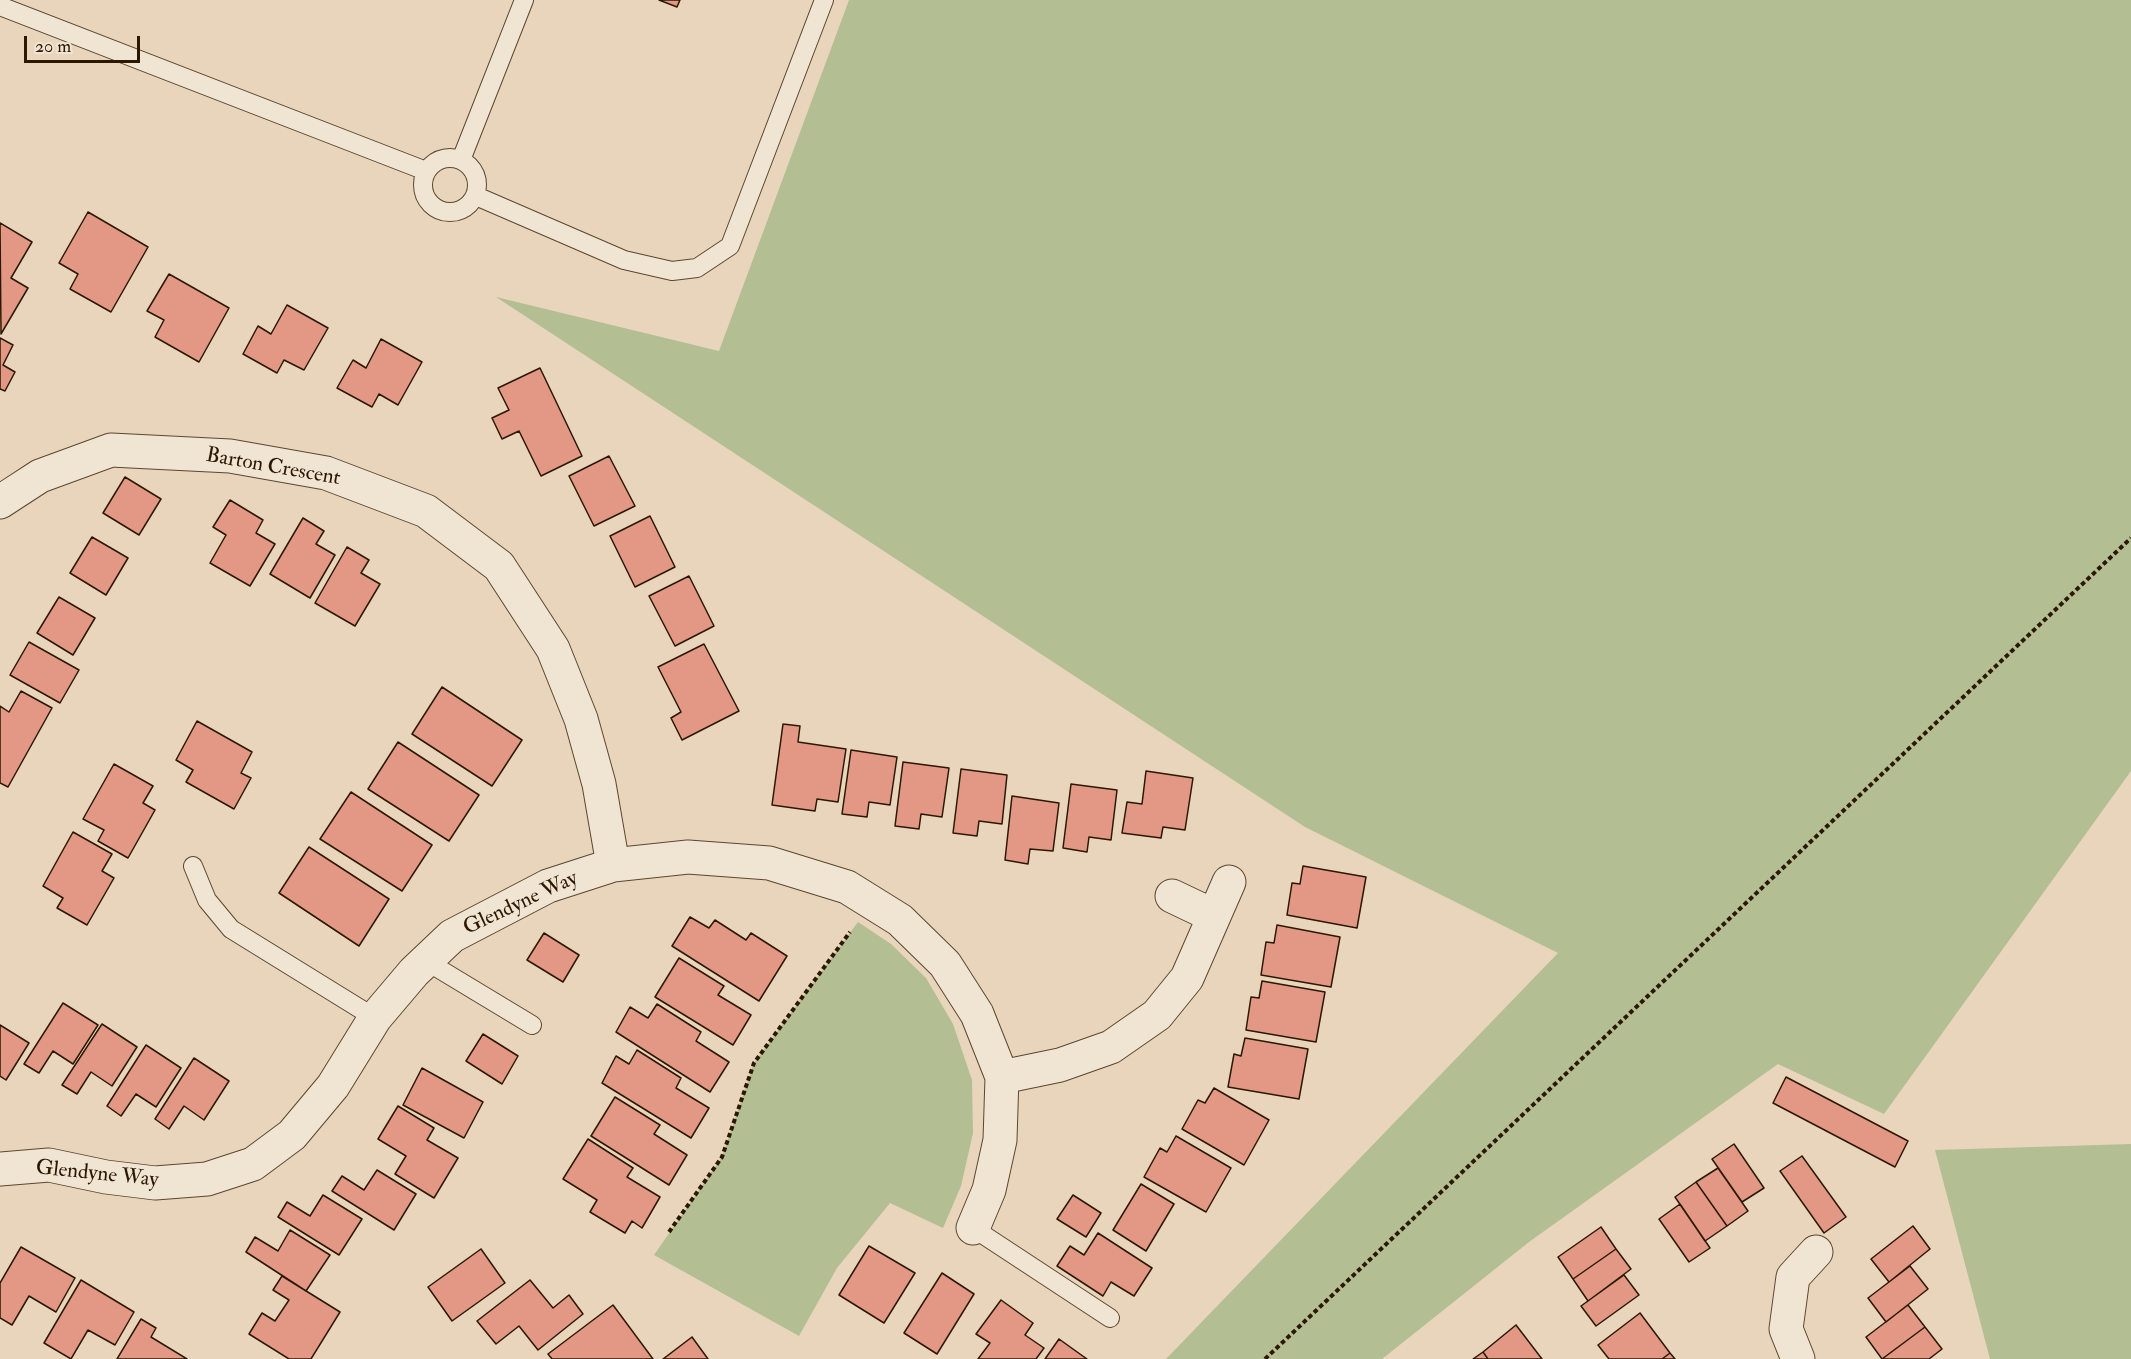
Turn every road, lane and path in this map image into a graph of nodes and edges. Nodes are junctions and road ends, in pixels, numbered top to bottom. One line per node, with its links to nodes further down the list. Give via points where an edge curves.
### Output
1 (524, 0): 4 (lane)
2 (824, 0): 6 (lane, via 729,246 697,268 672,271 624,260)
3 (0, 6): 5 (lane)
4 (461, 160): 5 (lane, via 448,157); 6 (lane, via 472,168)
5 (426, 171): 6 (lane, via 422,185 426,200 437,210 452,213 466,208)
6 (476, 196)
7 (0, 502): 9 (street, Barton Crescent, via 40,476 111,450 230,456 326,473 426,511 499,566 553,649 599,784)
8 (2131, 538): 24 (path)
9 (613, 865): 13 (street, Glendyne Way, via 688,857 769,863 847,887); 15 (street, Glendyne Way, via 548,886 505,907 452,936)
10 (193, 866): 16 (lane, via 207,900 231,929)
11 (1229, 882): 14 (street)
12 (1172, 896): 14 (street)
13 (871, 902): 18 (street, Glendyne Way, via 900,920 945,964 977,1014); 21 (path, via 754,1063 722,1157)
14 (1214, 916): 18 (street, via 1187,978 1157,1015 1111,1047 1060,1065)
15 (426, 961): 16 (street, Glendyne Way); 17 (lane)
16 (375, 1018): 19 (street, Glendyne Way, via 333,1086 292,1135 253,1164 207,1179 155,1184 49,1165)
17 (532, 1025)
18 (1002, 1077): 20 (street, Glendyne Way, via 1000,1140 989,1190)
19 (0, 1169)
20 (973, 1228): 23 (lane)
21 (669, 1232)
22 (1816, 1252): 25 (street, via 1793,1277 1786,1329)
23 (1110, 1318)
24 (1265, 1359)
25 (1798, 1359)

